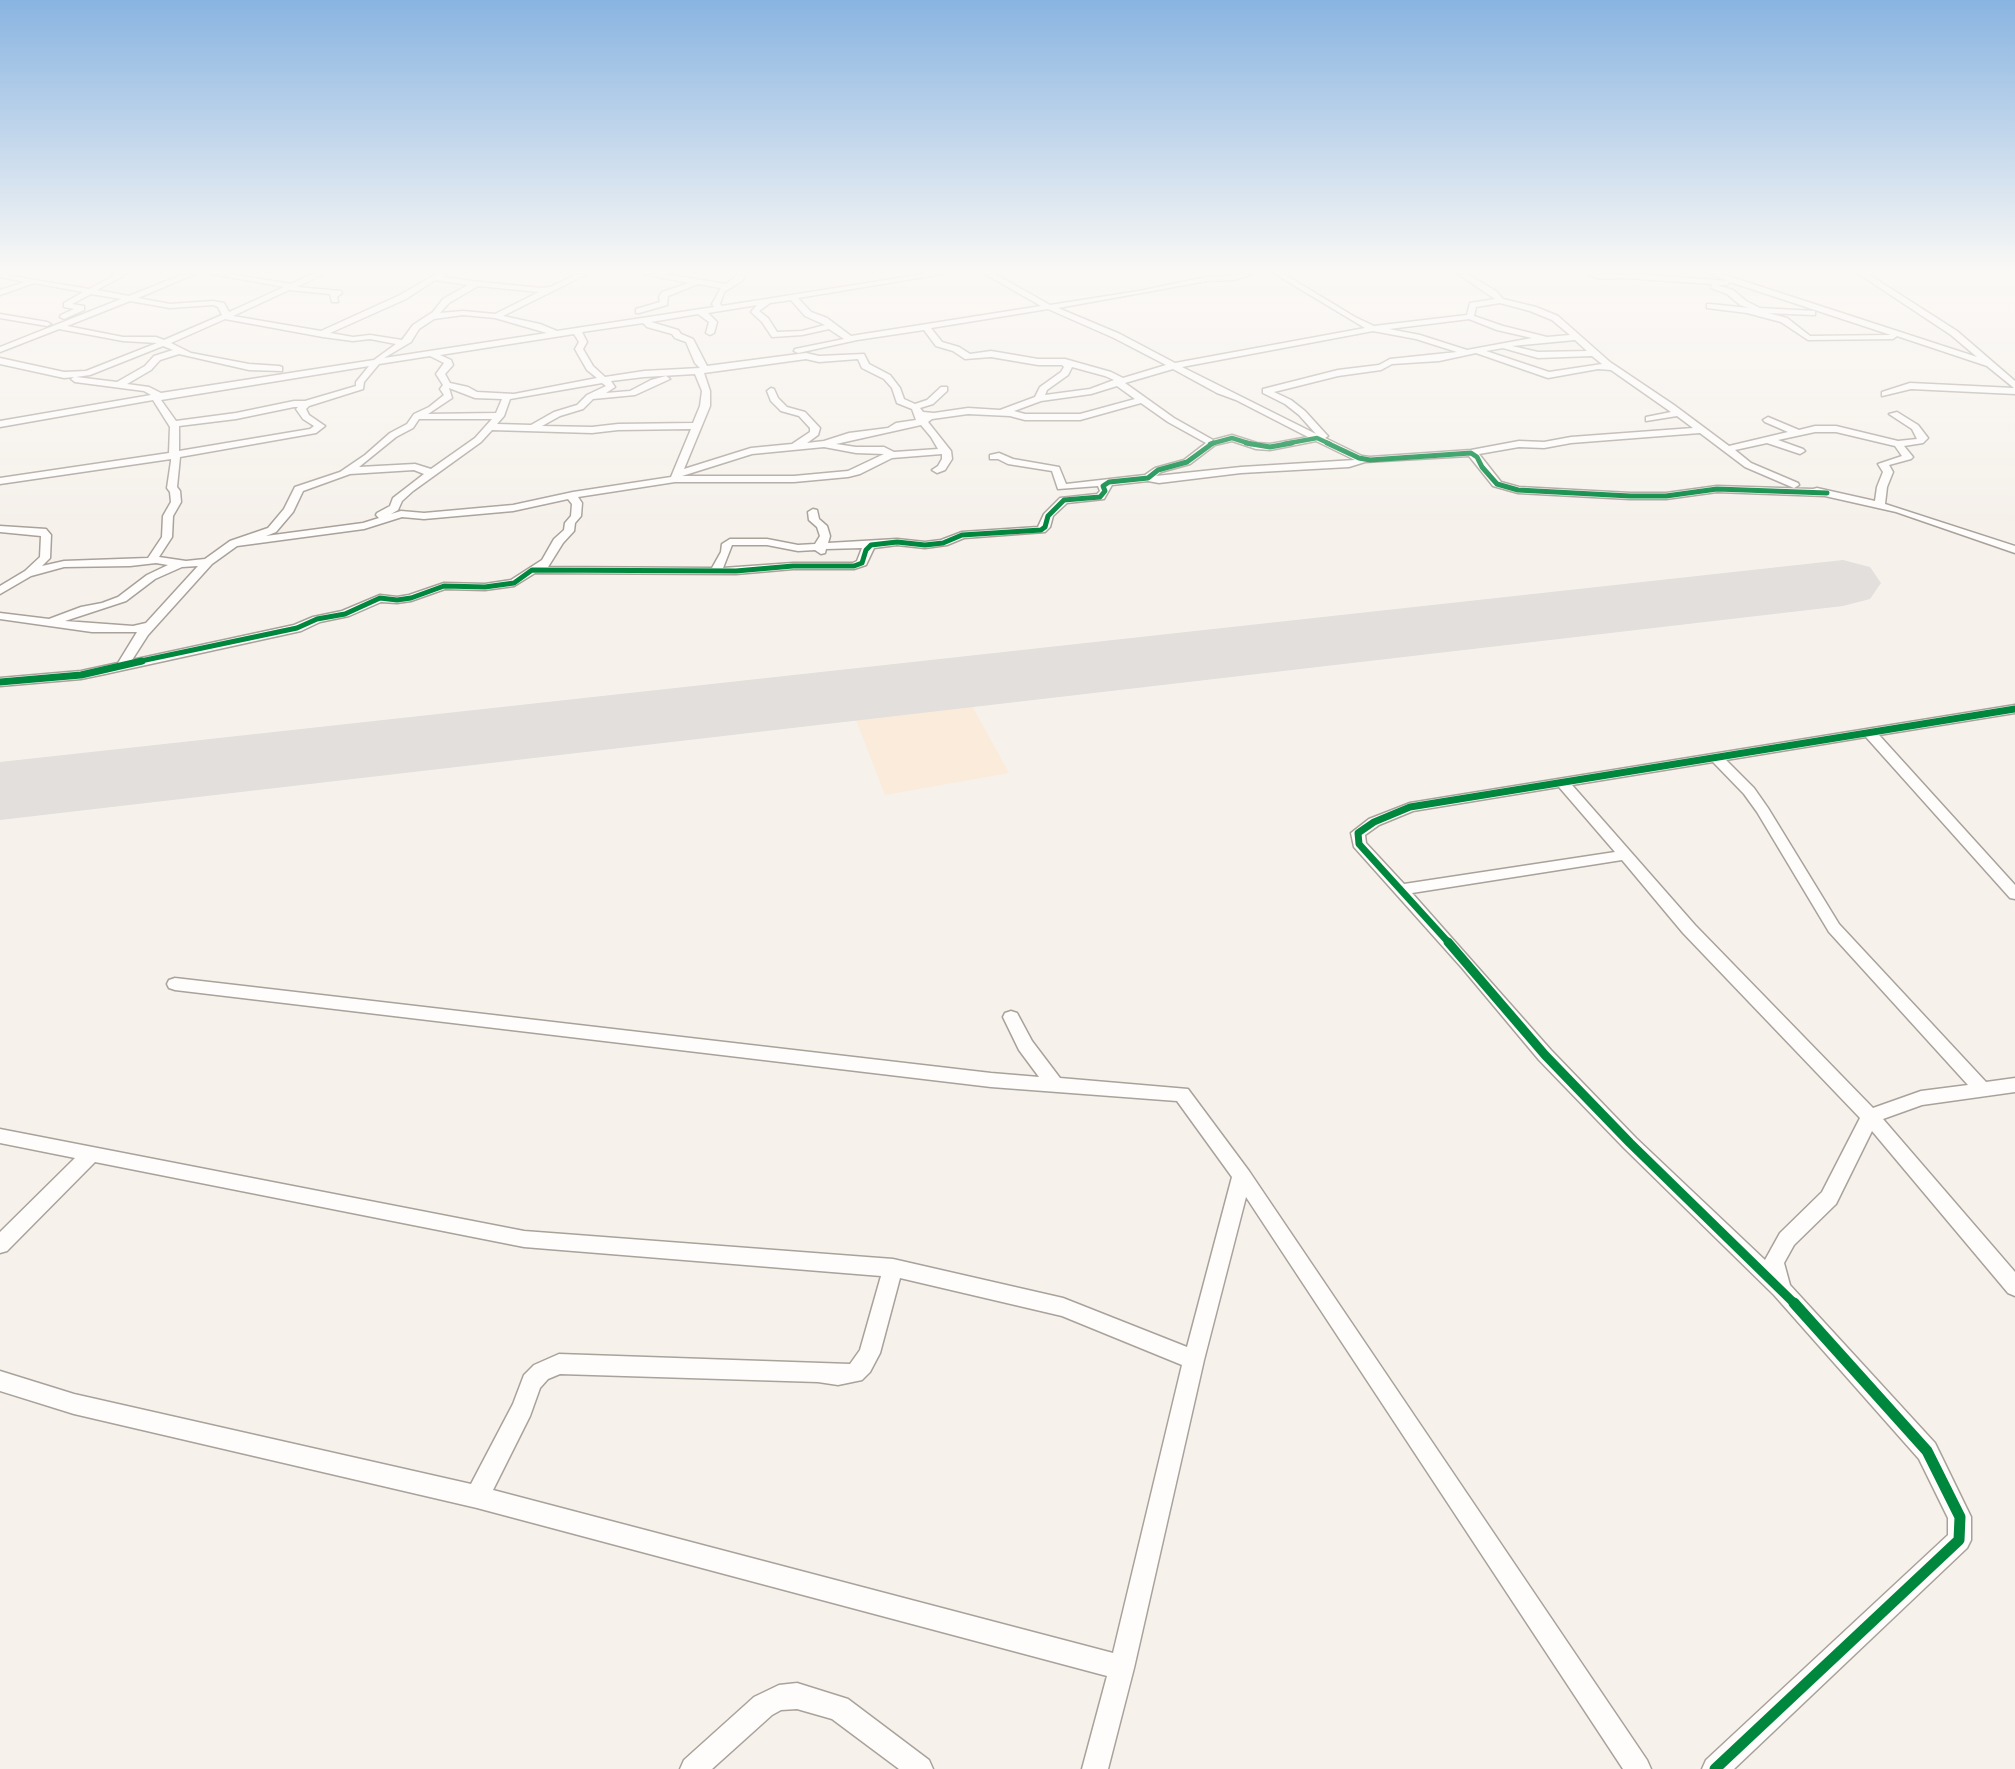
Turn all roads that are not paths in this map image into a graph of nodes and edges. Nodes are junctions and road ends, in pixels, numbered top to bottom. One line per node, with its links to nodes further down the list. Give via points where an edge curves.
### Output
1 (129, 357): 31 (street, via 87,373)
2 (164, 357): 34 (street)
3 (196, 357): 28 (street)
4 (383, 357): 24 (street)
5 (417, 357): 24 (street)
6 (438, 357): 35 (street, via 449,365 440,374)
7 (581, 357): 33 (street)
8 (697, 357): 29 (street)
9 (801, 357): 21 (street)
10 (808, 357): 11 (street)
11 (853, 357)
12 (861, 357): 54 (street, via 866,366 881,372 892,383 900,401)
13 (1006, 357): 23 (street)
14 (1156, 357): 26 (street)
15 (1220, 357): 26 (street)
16 (1432, 357): 39 (street, via 1390,362)
17 (1484, 357): 27 (street, via 1548,375 1598,366)
18 (1599, 357): 27 (street)
19 (1969, 357): 25 (street)
20 (1983, 357): 25 (street)
21 (788, 358): 29 (street)
22 (0, 361): 31 (street)
23 (1065, 362): 32 (street, via 1108,374); 47 (street, via 1065,373 1043,389)
24 (378, 363): 43 (street); 49 (street, via 357,388)
25 (1992, 364): 36 (street)
26 (1174, 366): 32 (street); 46 (street)
27 (1613, 368): 52 (street)
28 (279, 369)
29 (703, 370): 30 (street); 63 (street, via 699,374 706,391 705,406)
30 (671, 374): 33 (street, via 644,374); 41 (street)
31 (67, 376): 34 (street)
32 (1118, 381): 47 (street, via 1095,390); 48 (street)
33 (606, 382): 41 (street, via 612,391); 44 (street); 45 (street)
34 (120, 384): 43 (street, via 146,389)
35 (447, 385): 44 (street, via 475,395); 57 (street, via 444,389 449,396)
36 (2015, 386)
37 (944, 389): 54 (street)
38 (771, 391): 74 (street, via 784,409 802,414 815,428 815,433)
39 (1266, 391): 46 (street); 69 (street, via 1302,413 1323,436)
40 (2015, 391): 42 (street, via 1910,386)
41 (622, 394): 45 (street)
42 (1885, 394)
43 (158, 397): 56 (street); 62 (street, via 165,415)
44 (507, 397): 55 (street)
45 (590, 398): 58 (street, via 580,407)
46 (1239, 398): 69 (street)
47 (1039, 399): 51 (street)
48 (1142, 400): 51 (street, via 1080,417 1025,417); 71 (street)
49 (306, 404): 62 (street); 79 (street, via 302,409 306,417 320,426 309,433)
50 (0, 412): 56 (street)
51 (1007, 412): 54 (street)
52 (1678, 413): 59 (street); 67 (street)
53 (1894, 414): 73 (street, via 1915,427 1923,438)
54 (922, 415): 72 (street, via 890,430); 76 (street)
55 (499, 416): 57 (street); 64 (street)
56 (40, 418): 61 (street)
57 (415, 418): 84 (street, via 410,426)
58 (553, 418): 65 (street); 66 (street)
59 (1649, 419)
60 (1768, 420): 68 (street)
61 (0, 424)
62 (174, 424): 79 (street)
63 (697, 426): 66 (street); 86 (street)
64 (490, 427): 65 (street); 85 (street)
65 (530, 428): 66 (street)
66 (555, 429)
67 (1703, 430): 75 (street); 78 (street, via 1519,444)
68 (1798, 433): 70 (street); 73 (street, via 1836,429)
69 (1317, 438): 71 (street, via 1270,447 1234,438); 82 (street)
70 (1765, 440): 75 (street); 77 (street)
71 (1212, 443): 87 (street, via 1187,462 1158,470)
72 (825, 444): 74 (street); 80 (street, via 884,450)
73 (1898, 444): 92 (street, via 1908,457 1883,464 1888,472)
74 (796, 446): 86 (street, via 750,451)
75 (1728, 449): 90 (street, via 1772,477)
76 (942, 450): 80 (street); 83 (street, via 947,459)
77 (1800, 452)
78 (1471, 453): 82 (street); 90 (street, via 1497,484 1518,490 1624,496 1666,496 1717,489)
79 (174, 454): 88 (street); 100 (street, via 172,488 176,502 168,516 166,537)
80 (892, 455): 86 (street, via 848,474 795,479)
81 (993, 457): 89 (street, via 1056,469 1062,487)
82 (1363, 460): 87 (street)
83 (937, 470)
84 (346, 471): 85 (street, via 415,467); 96 (street, via 299,489 275,527)
85 (432, 473): 94 (street)
86 (675, 477): 91 (street)
87 (1148, 478): 89 (street)
88 (0, 481)
89 (1109, 482): 97 (street, via 1103,486 1100,497 1059,502 1041,530 962,535 925,545)
90 (1827, 493): 92 (street)
91 (573, 498): 94 (street, via 469,513 401,514); 105 (street, via 577,503 576,516 569,531)
92 (1880, 504): 99 (street)
93 (813, 512): 98 (street, via 825,536)
94 (373, 524): 96 (street)
95 (0, 529): 107 (street, via 42,531 46,535 45,558)
96 (234, 543): 101 (street)
97 (871, 545): 98 (street); 104 (street, via 859,565)
98 (820, 548): 104 (street, via 823,561); 106 (street, via 730,542)
99 (2015, 550)
100 (152, 560): 102 (street); 103 (street)
101 (208, 562): 103 (street); 112 (street)
102 (122, 563): 107 (street, via 64,564); 108 (street, via 122,568 129,572)
103 (180, 564): 108 (street)
104 (819, 567): 106 (street)
105 (538, 569): 106 (street); 113 (street, via 528,571 514,583 444,586 397,600 380,598 345,614 324,616 297,628)
106 (716, 571)
107 (27, 574): 109 (street)
108 (151, 577): 111 (street, via 105,606 85,609)
109 (0, 591)
110 (0, 616): 111 (street)
111 (50, 623): 112 (street)
112 (143, 629): 113 (street)
113 (122, 666): 114 (street, via 81,675)
114 (0, 682)
115 (2015, 709): 116 (street)
116 (1870, 733): 117 (street); 121 (street)
117 (1718, 759): 118 (street); 126 (street, via 1763,811 1834,928)
118 (1563, 783): 119 (street); 120 (street, via 1410,807 1374,822 1358,833 1359,844)
119 (1626, 855): 120 (street); 127 (street, via 1689,929)
120 (1400, 890): 134 (street, via 1545,1055)
121 (2015, 894)
122 (175, 984): 124 (street)
123 (1011, 1017): 124 (street, via 1025,1045)
124 (1054, 1085): 130 (street, via 1182,1094)
125 (2015, 1085): 126 (street)
126 (1984, 1091): 127 (street, via 1921,1098)
127 (1870, 1116): 133 (street); 134 (street, via 1829,1198 1787,1239 1774,1262)
128 (0, 1136): 129 (street)
129 (91, 1154): 131 (street); 132 (street, via 524,1239)
130 (1242, 1176): 135 (street); 142 (street)
131 (0, 1245)
132 (893, 1268): 135 (street, via 1063,1307); 137 (street, via 870,1353 855,1372 838,1375 559,1364 541,1372 532,1382)
133 (2015, 1287)
134 (1781, 1289): 143 (street, via 1927,1451 1960,1517 1959,1540)
135 (1194, 1360): 138 (street)
136 (0, 1381): 137 (street, via 74,1404)
137 (477, 1497): 138 (street)
138 (1122, 1668): 141 (street)
139 (693, 1769): 140 (street, via 763,1706 779,1698 797,1696 839,1708)
140 (920, 1769)
141 (1095, 1769)
142 (1638, 1769)
143 (1715, 1769)

